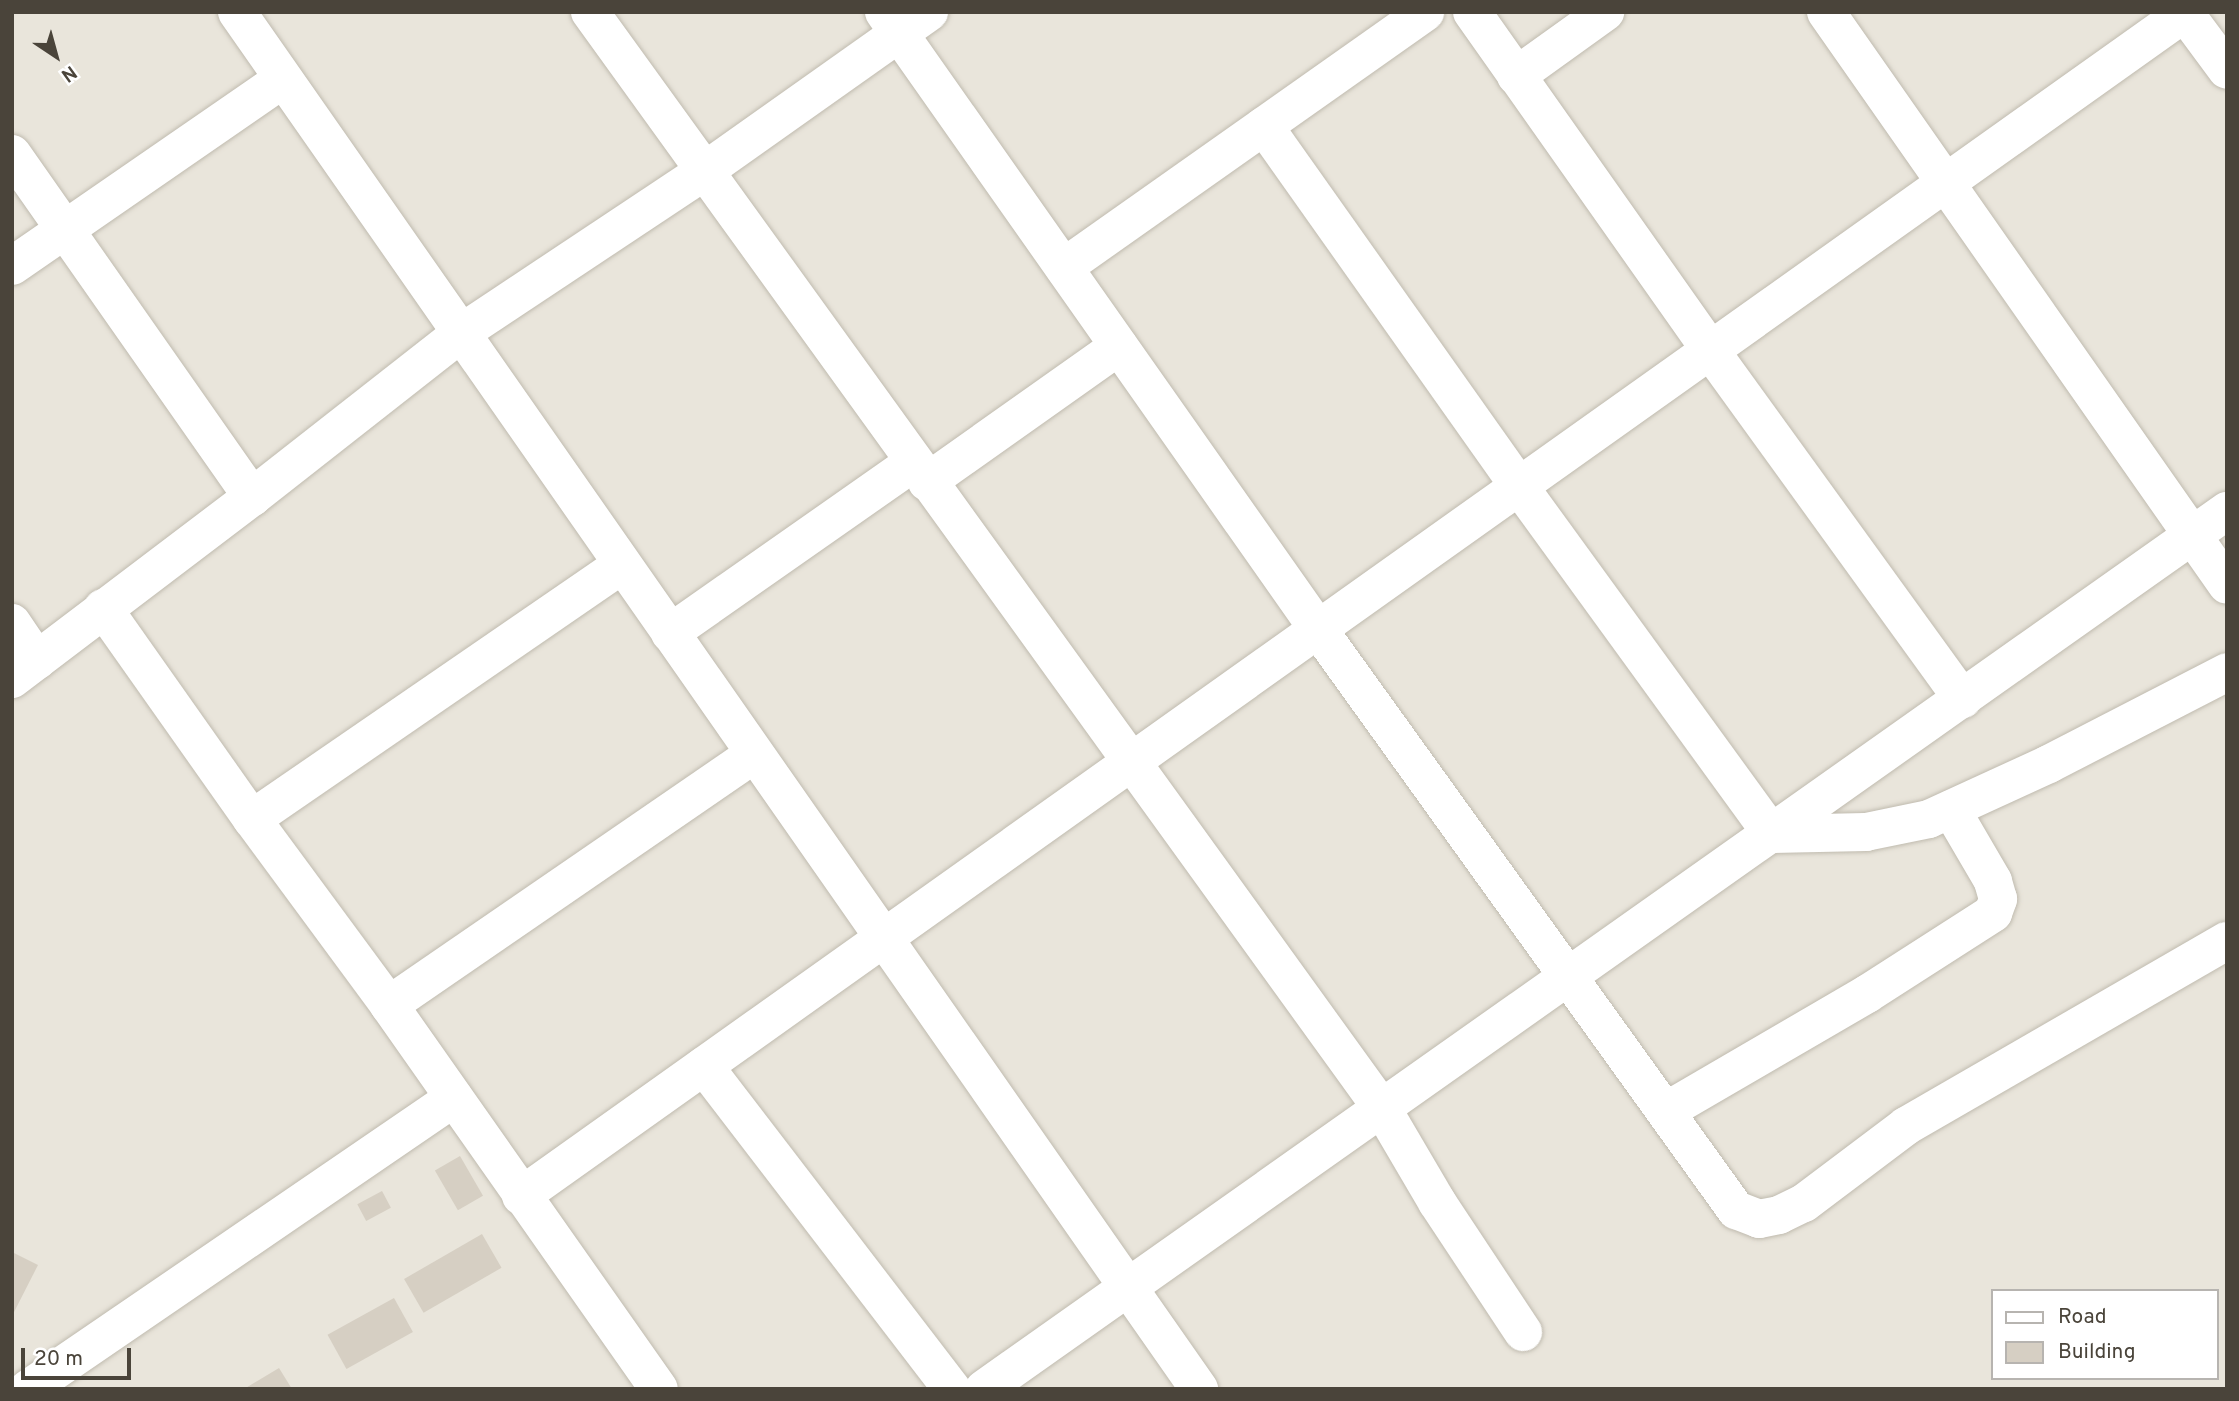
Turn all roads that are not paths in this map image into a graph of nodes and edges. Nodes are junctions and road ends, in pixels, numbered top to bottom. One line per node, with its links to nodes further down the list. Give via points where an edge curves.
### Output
1 (237, 12): 11 (street)
2 (590, 12): 14 (street)
3 (1425, 12): 12 (street)
4 (1472, 12): 10 (street)
5 (1605, 12): 10 (street)
6 (1826, 12): 15 (street)
7 (2185, 13): 9 (street); 15 (street)
8 (904, 19): 14 (street); 18 (street)
9 (2227, 70)
10 (1516, 76): 21 (street)
11 (283, 79): 16 (street); 19 (street)
12 (1265, 126): 18 (street); 23 (street)
13 (12, 153): 16 (street)
14 (703, 172): 19 (street); 22 (street)
15 (1944, 184): 21 (street); 26 (street)
16 (66, 229): 17 (street); 24 (street)
17 (12, 266)
18 (1064, 267): 20 (street)
19 (461, 333): 24 (street); 27 (street)
20 (1119, 346): 22 (street); 31 (street)
21 (1710, 350): 23 (street); 35 (street)
22 (920, 472): 32 (street); 37 (street)
23 (1518, 486): 31 (street); 40 (street)
24 (253, 497): 29 (street)
25 (2227, 511): 26 (street)
26 (2191, 536): 28 (street); 35 (street)
27 (622, 565): 32 (street); 39 (street)
28 (2227, 584)
29 (103, 608): 33 (street); 39 (street)
30 (12, 624): 33 (street)
31 (1318, 629): 37 (street); 43 (street)
32 (670, 634): 36 (street)
33 (25, 669)
34 (2227, 673): 38 (street)
35 (1963, 699): 40 (street)
36 (754, 754): 41 (street); 44 (street)
37 (1129, 763): 41 (street); 47 (street)
38 (1951, 809): 40 (street, via 1929,819 1866,832); 48 (street, via 1993,881 1998,899 1993,913 1867,994)
39 (252, 819): 44 (street)
40 (1772, 834): 43 (street)
41 (883, 939): 45 (street); 50 (street)
42 (2227, 941): 48 (street, via 1906,1126 1804,1203 1779,1215 1759,1219 1736,1210)
43 (1570, 977): 47 (street); 48 (street)
44 (389, 1004): 46 (street)
45 (705, 1066): 49 (street); 54 (street)
46 (454, 1098): 49 (street); 52 (street)
47 (1383, 1110): 50 (street); 51 (street)
48 (1666, 1111)
49 (521, 1196): 53 (street)
50 (1128, 1291): 55 (street); 56 (street)
51 (1522, 1332)
52 (28, 1389)
53 (659, 1389)
54 (952, 1389)
55 (984, 1389)
56 (1199, 1389)

